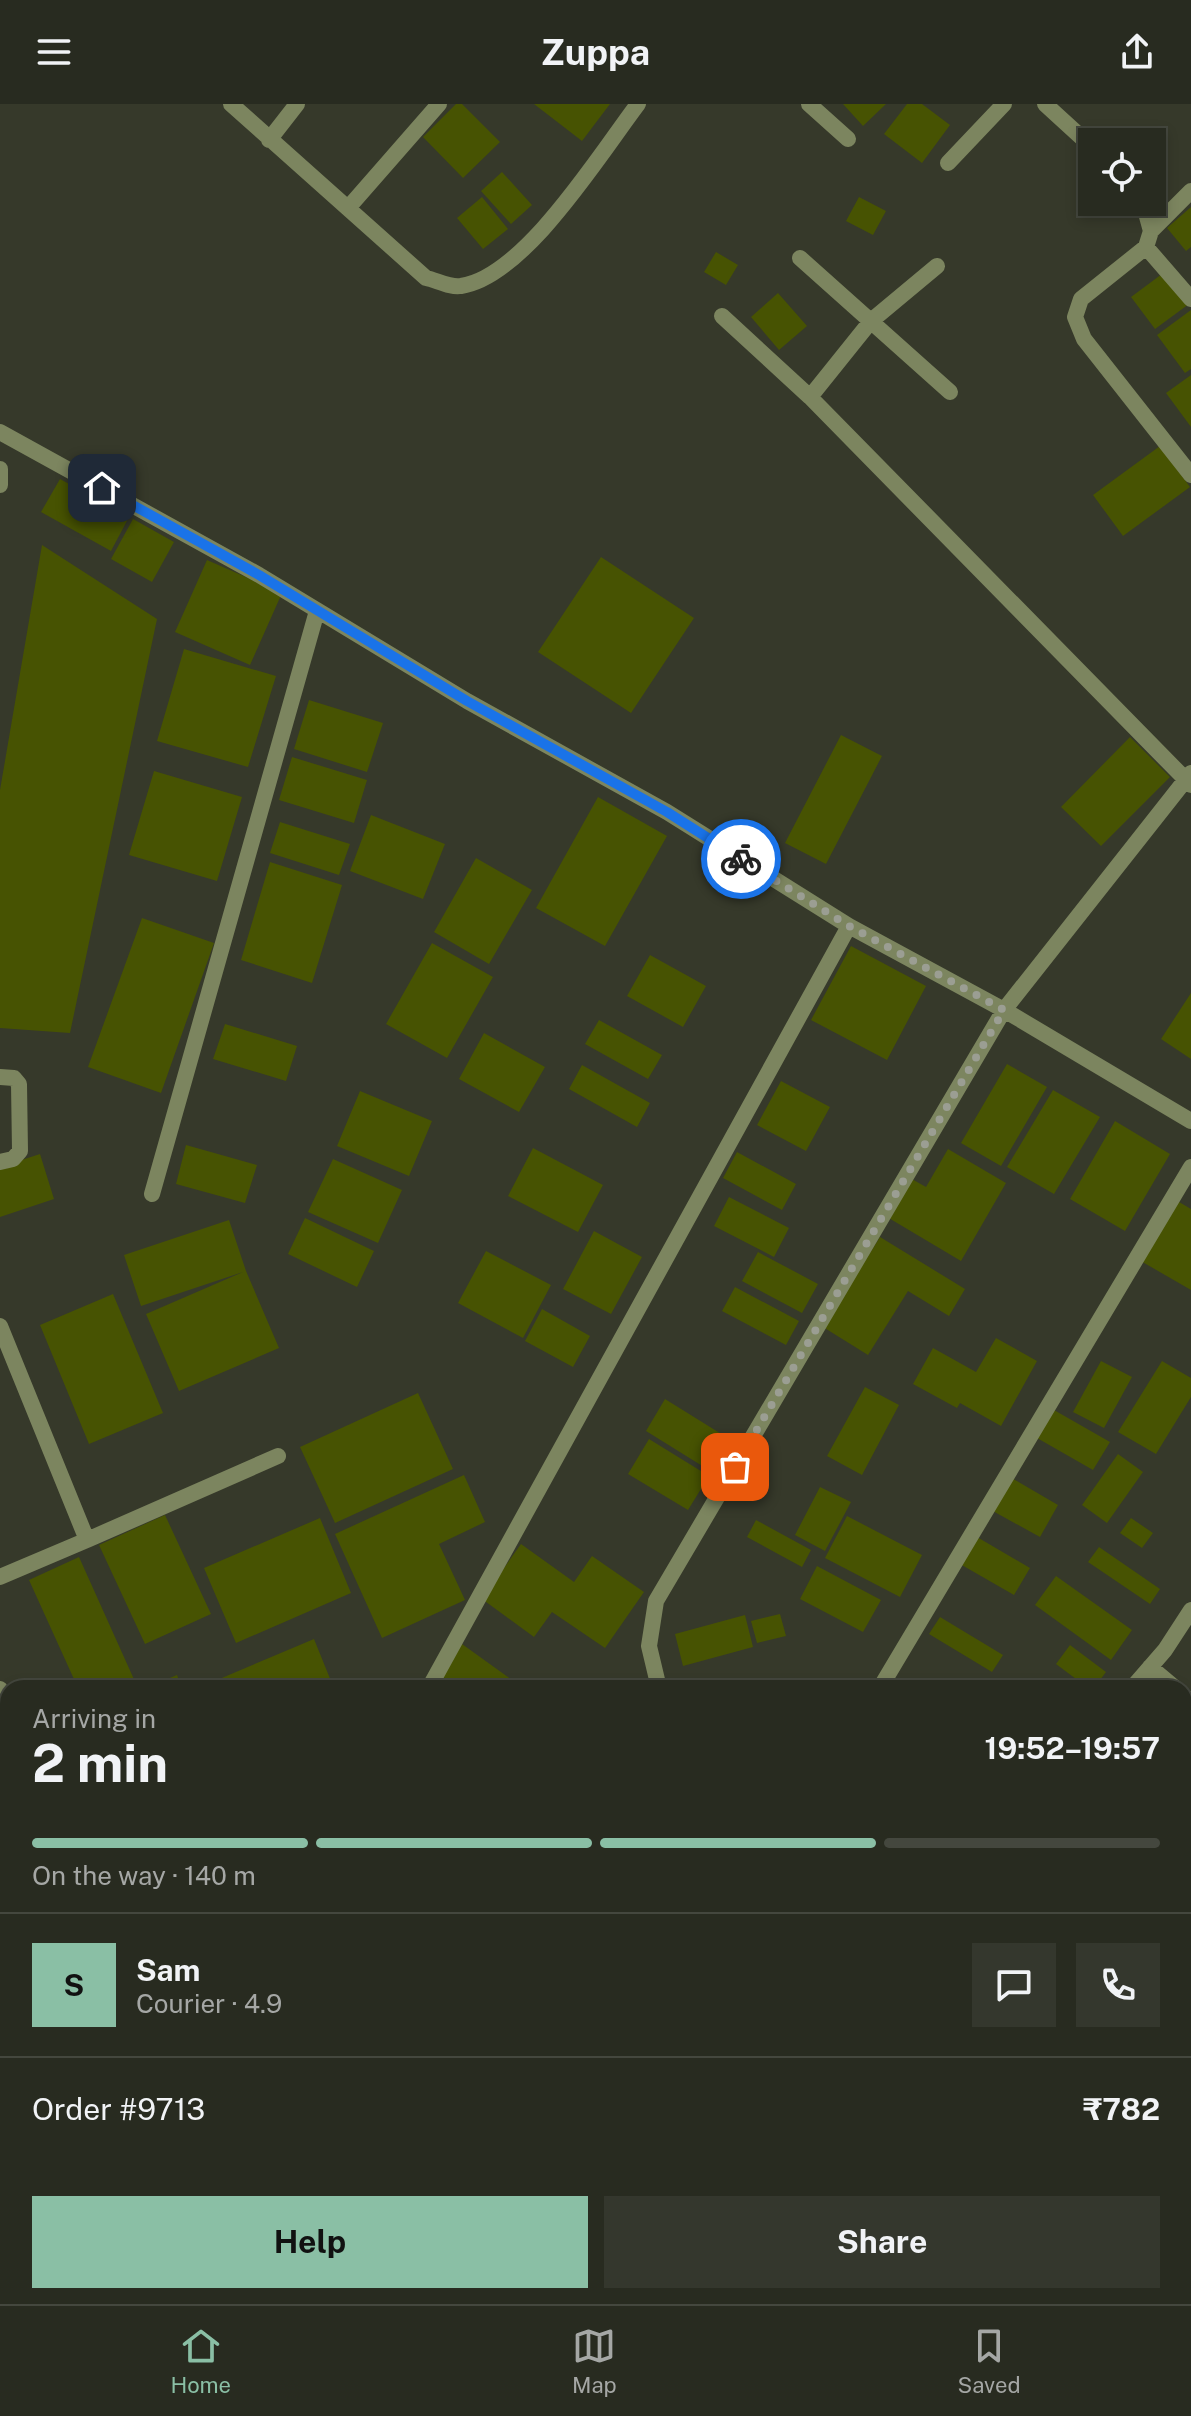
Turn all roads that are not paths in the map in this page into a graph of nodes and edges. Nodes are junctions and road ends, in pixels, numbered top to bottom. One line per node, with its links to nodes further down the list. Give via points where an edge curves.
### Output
1 (231, 104): 10 (street)
2 (297, 104): 10 (street)
3 (439, 104): 13 (street)
4 (638, 104): 13 (street, via 527,248 486,278 459,287 426,278)
5 (809, 104): 9 (street)
6 (1004, 104): 11 (street)
7 (1045, 104): 8 (street)
8 (1078, 134)
9 (848, 139)
10 (269, 140): 13 (street)
11 (948, 163)
12 (1191, 191): 15 (street)
13 (348, 208)
14 (1145, 216): 15 (street)
15 (1149, 239): 18 (street); 25 (street, via 1081,299 1075,317 1084,339)
16 (800, 258): 20 (street)
17 (937, 266): 20 (street)
18 (1191, 299)
19 (722, 316): 22 (street)
20 (871, 321): 21 (street); 22 (street)
21 (950, 392)
22 (810, 397): 28 (street)
23 (0, 432): 27 (street)
24 (0, 469): 26 (street)
25 (1191, 475)
26 (0, 485)
27 (317, 611): 29 (street, via 667,812); 35 (street)
28 (1189, 779): 30 (street)
29 (849, 926): 30 (street); 42 (street)
30 (1004, 1010): 32 (street); 43 (street, via 656,1601 649,1646)
31 (0, 1077): 33 (street, via 19,1084 20,1151)
32 (1191, 1121)
33 (0, 1162)
34 (1191, 1167): 44 (street)
35 (152, 1194)
36 (0, 1326): 38 (street)
37 (278, 1456): 38 (street)
38 (87, 1540): 39 (street)
39 (0, 1577)
40 (1191, 1610): 41 (street)
41 (1150, 1667): 45 (street); 46 (street)
42 (433, 1680)
43 (657, 1680)
44 (885, 1680)
45 (1139, 1680)
46 (1165, 1680)

